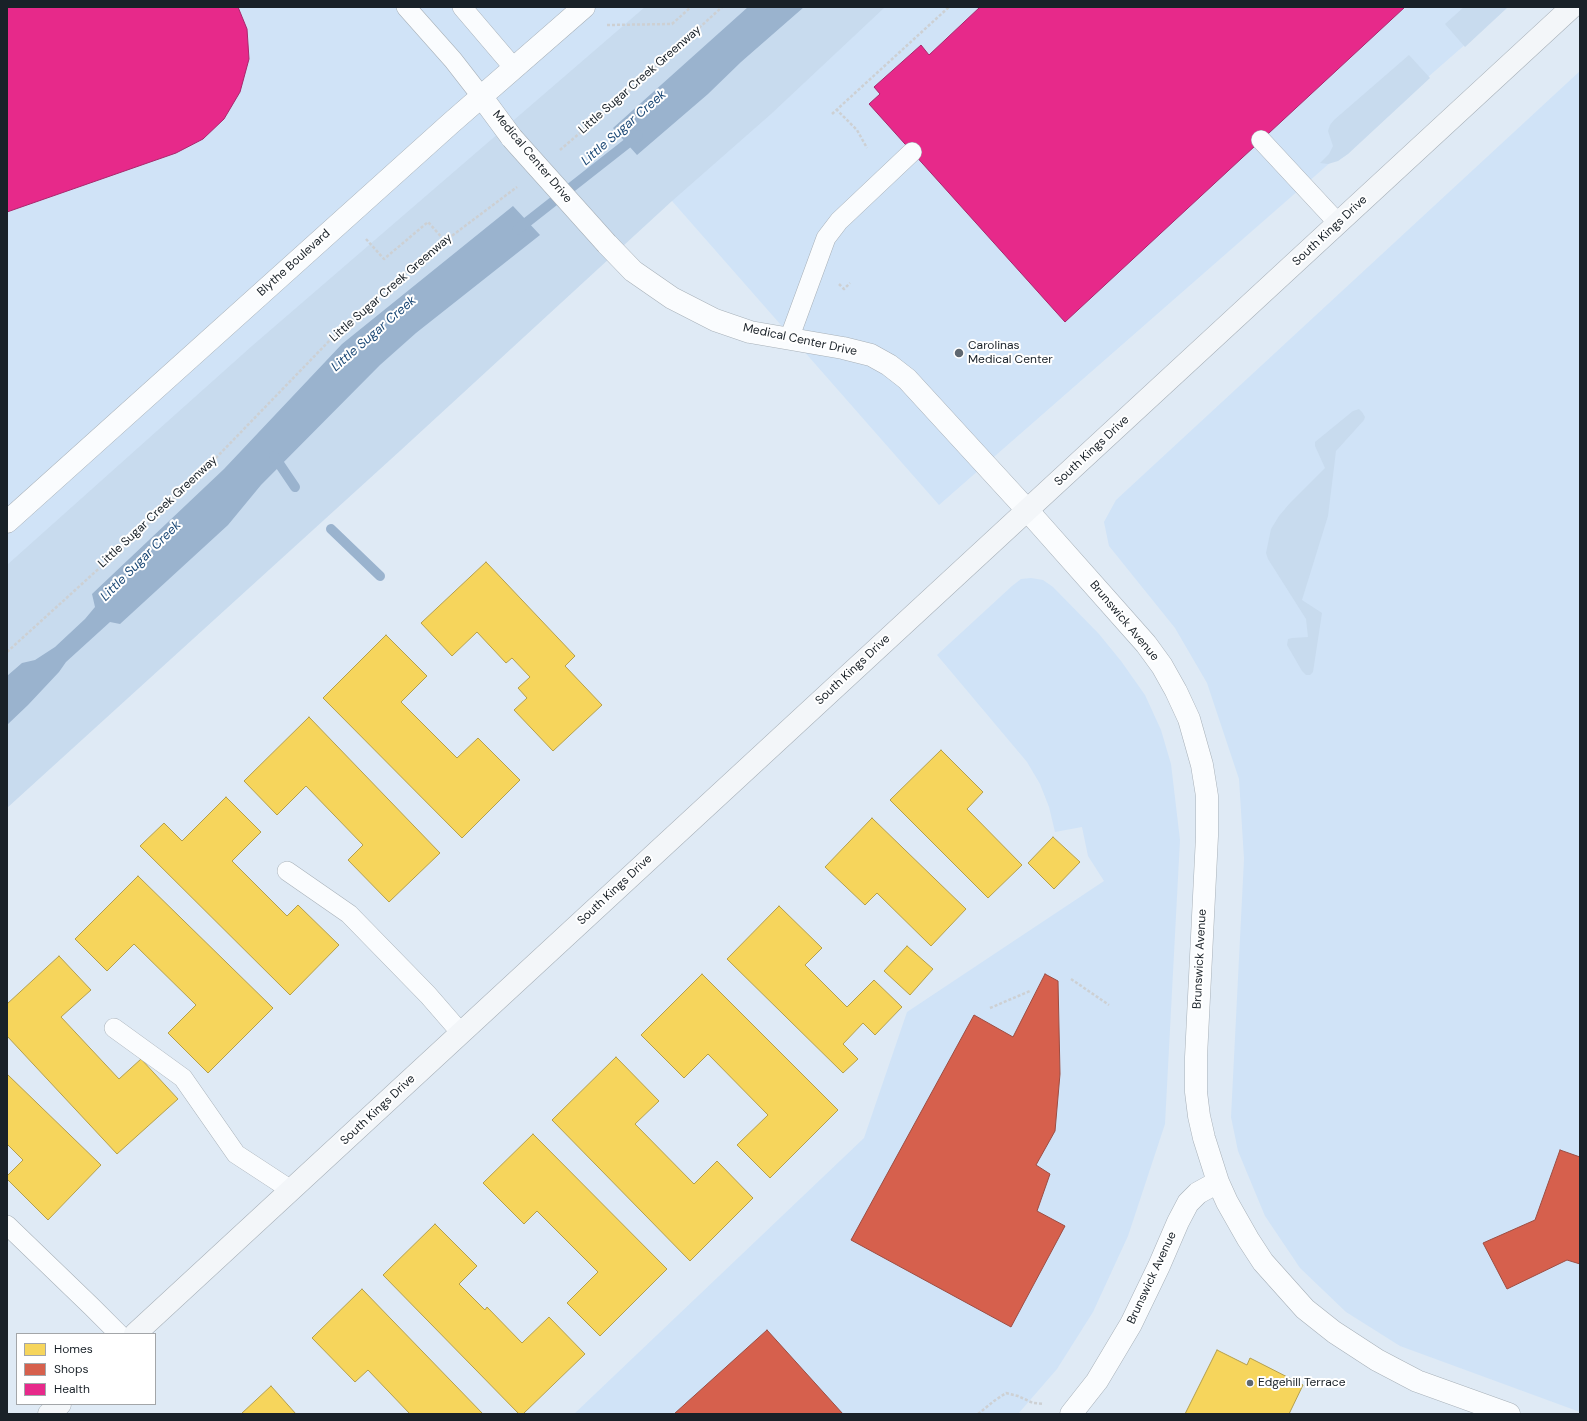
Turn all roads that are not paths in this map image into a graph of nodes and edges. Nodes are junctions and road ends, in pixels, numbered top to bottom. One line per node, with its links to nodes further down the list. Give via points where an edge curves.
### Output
1 (462, 7): 5 (lane)
2 (584, 7): 5 (street, Blythe Boulevard)
3 (1572, 7): 9 (street, South Kings Drive)
4 (412, 9): 6 (lane)
5 (514, 68): 6 (street, Blythe Boulevard)
6 (481, 96): 10 (street, Medical Center Drive, bridge, via 512,138 633,271 672,298 715,320 750,332); 12 (street, Blythe Boulevard)
7 (1261, 140): 9 (lane)
8 (912, 152): 10 (lane, via 839,221 826,238)
9 (1338, 223): 11 (street, South Kings Drive)
10 (789, 339): 11 (street, Medical Center Drive, via 870,355 889,365 907,379)
11 (1028, 511): 15 (street, South Kings Drive); 16 (street, Brunswick Avenue, via 1146,644 1162,666 1189,719 1197,744 1206,796 1207,836 1196,1092 1204,1138)
12 (7, 522)
13 (287, 871): 15 (lane, via 349,914 428,995)
14 (114, 1028): 17 (lane, via 183,1078 236,1154)
15 (461, 1033): 17 (street, South Kings Drive)
16 (1218, 1182): 23 (street, Brunswick Avenue, via 1198,1192 1188,1203 1131,1324 1097,1381); 24 (street, via 1263,1262 1305,1309 1334,1332 1377,1360 1416,1381)
17 (291, 1190): 20 (street, South Kings Drive)
18 (7, 1225): 19 (lane)
19 (118, 1333)
20 (136, 1333)
21 (59, 1405): 22 (street)
22 (49, 1414)
23 (1071, 1414)
24 (1509, 1414)

